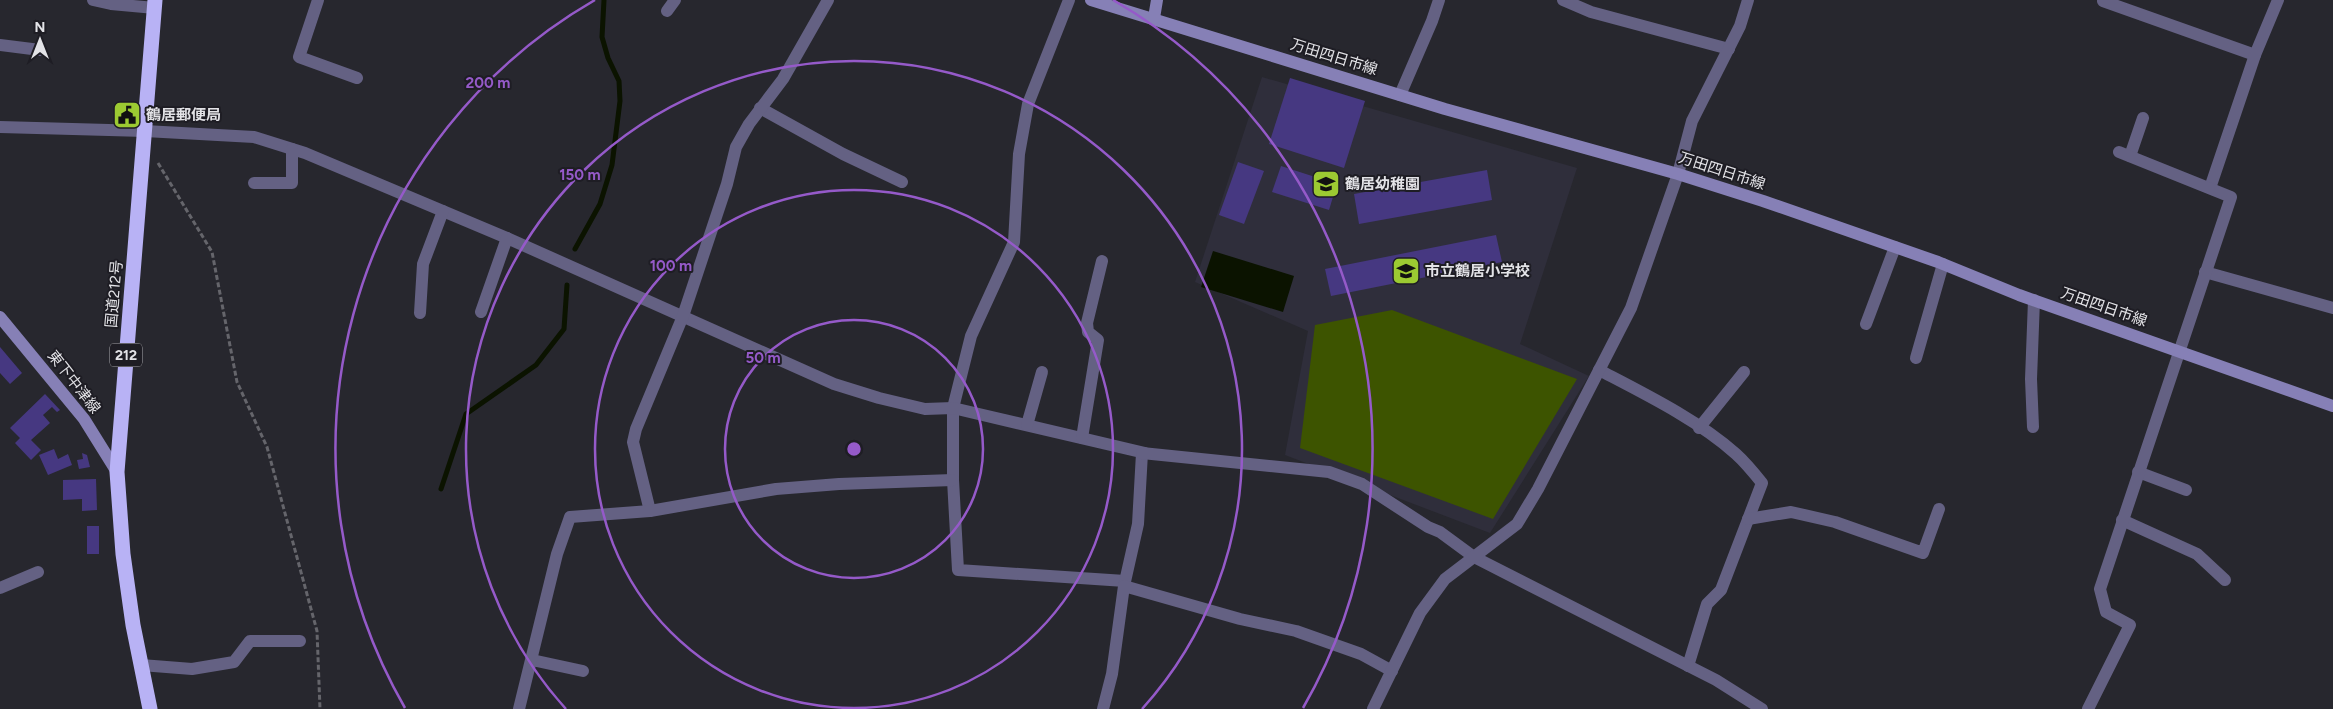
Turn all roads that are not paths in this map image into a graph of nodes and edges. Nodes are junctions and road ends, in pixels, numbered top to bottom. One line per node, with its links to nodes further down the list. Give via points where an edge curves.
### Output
1 (93, 0): 13 (street, via 111,4)
2 (318, 0): 20 (street, via 299,57)
3 (675, 0): 14 (street)
4 (828, 0): 22 (street, via 800,53)
5 (1069, 0): 50 (street, via 1028,104 1019,154 1014,242 971,336)
6 (1091, 0): 15 (main road, 万田四日市線)
7 (1157, 0): 15 (main road)
8 (1439, 0): 21 (street)
9 (1563, 0): 17 (street, via 1590,12)
10 (1748, 0): 17 (street)
11 (2278, 0): 19 (street)
12 (2103, 1): 19 (street)
13 (155, 4): 25 (highway, 国道212号 / 212)
14 (667, 11)
15 (1154, 18): 21 (main road, 万田四日市線)
16 (0, 45): 18 (street)
17 (1729, 49): 27 (street, via 1692,121)
18 (40, 50)
19 (2255, 55): 30 (street)
20 (357, 78)
21 (1400, 95): 27 (main road, 万田四日市線)
22 (760, 108): 28 (street); 41 (street, via 736,146 727,184)
23 (2143, 118): 30 (street, via 2125,154)
24 (0, 127): 25 (street)
25 (145, 131): 26 (street, via 254,137); 56 (highway, 国道212号 / 212)
26 (292, 149): 29 (street, via 292,183); 31 (street)
27 (1678, 174): 33 (main road, 万田四日市線); 46 (street, via 1631,308)
28 (902, 182)
29 (254, 183)
30 (2210, 188): 36 (street, via 2231,197)
31 (443, 210): 32 (street); 40 (street, via 423,264)
32 (507, 238): 39 (street); 41 (street)
33 (1895, 247): 35 (main road, 万田四日市線); 43 (street)
34 (1102, 261): 54 (street, via 1086,323 1088,332 1098,340)
35 (1943, 264): 37 (main road, 万田四日市線); 45 (street)
36 (2205, 272): 38 (street); 44 (street)
37 (2034, 300): 44 (main road, 万田四日市線); 52 (street)
38 (2333, 308)
39 (481, 312)
40 (420, 313)
41 (683, 316): 50 (street, via 834,384 924,409); 61 (street, via 632,442)
42 (0, 317): 56 (main road, 東下中津線, via 84,419)
43 (1866, 324)
44 (2178, 350): 49 (main road, 万田四日市線); 57 (street)
45 (1916, 358)
46 (1600, 370): 53 (street); 64 (street, via 1538,489 1516,524)
47 (1042, 372): 51 (street)
48 (1744, 372): 53 (street)
49 (2333, 406)
50 (953, 408): 51 (street); 58 (street)
51 (1027, 425): 54 (street)
52 (2032, 427)
53 (1699, 428): 62 (street, via 1736,454 1762,483)
54 (1082, 438): 55 (street, via 1145,453)
55 (1142, 453): 64 (street, via 1329,472 1362,484); 67 (street, via 1138,524)
56 (117, 472): 71 (highway, 国道212号 / 212, via 122,554)
57 (2138, 472): 59 (street); 63 (street)
58 (953, 480): 61 (street, via 776,489); 67 (street, via 958,570)
59 (2186, 490)
60 (1939, 509): 62 (street, via 1923,553 1835,522 1791,512)
61 (650, 511): 70 (street, via 570,517 557,554)
62 (1748, 519): 72 (street, via 1721,590 1707,604)
63 (2122, 520): 66 (street, via 2197,554); 80 (street, via 2100,589 2106,612 2130,625)
64 (1474, 557): 72 (street); 73 (street, via 1445,579 1420,613)
65 (38, 572): 68 (street)
66 (2225, 580)
67 (1124, 583): 73 (street, via 1240,619 1296,632 1361,654); 77 (street, via 1112,674)
68 (0, 588)
69 (300, 641): 71 (street, via 250,641 234,662 192,668)
70 (532, 660): 74 (street); 76 (street)
71 (141, 664): 75 (highway, 国道212号 / 212)
72 (1688, 666): 79 (street)
73 (1392, 670): 78 (street)
74 (583, 671)
75 (150, 709)
76 (519, 709)
77 (1103, 709)
78 (1372, 709)
79 (1762, 709)
80 (2088, 709)

